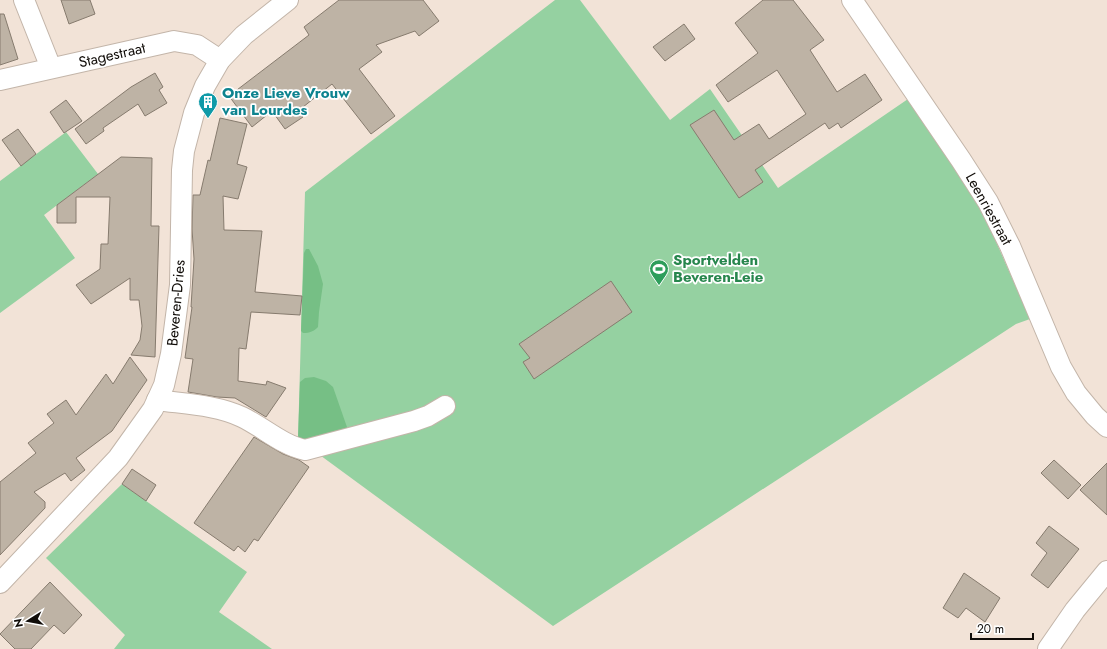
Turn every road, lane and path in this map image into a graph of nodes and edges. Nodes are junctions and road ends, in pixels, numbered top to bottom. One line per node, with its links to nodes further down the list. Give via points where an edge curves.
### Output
1 (24, 0): 5 (street)
2 (288, 0): 4 (street, Beveren-Dries, via 244,35)
3 (852, 0): 9 (street, Leenriestraat, via 988,202 1010,246 1061,367 1076,393)
4 (220, 60): 5 (street, Stagestraat, via 196,45 174,41); 7 (street, Beveren-Dries, via 205,86 194,113 184,150 180,285 171,354)
5 (51, 68): 6 (street, Stagestraat)
6 (0, 80)
7 (158, 400): 8 (street, via 214,408 241,416 294,447 305,450 414,421); 11 (street, Beveren-Dries, via 118,458)
8 (445, 406)
9 (1107, 427)
10 (1107, 572): 12 (street, via 1075,610)
11 (0, 583)
12 (1048, 649)

